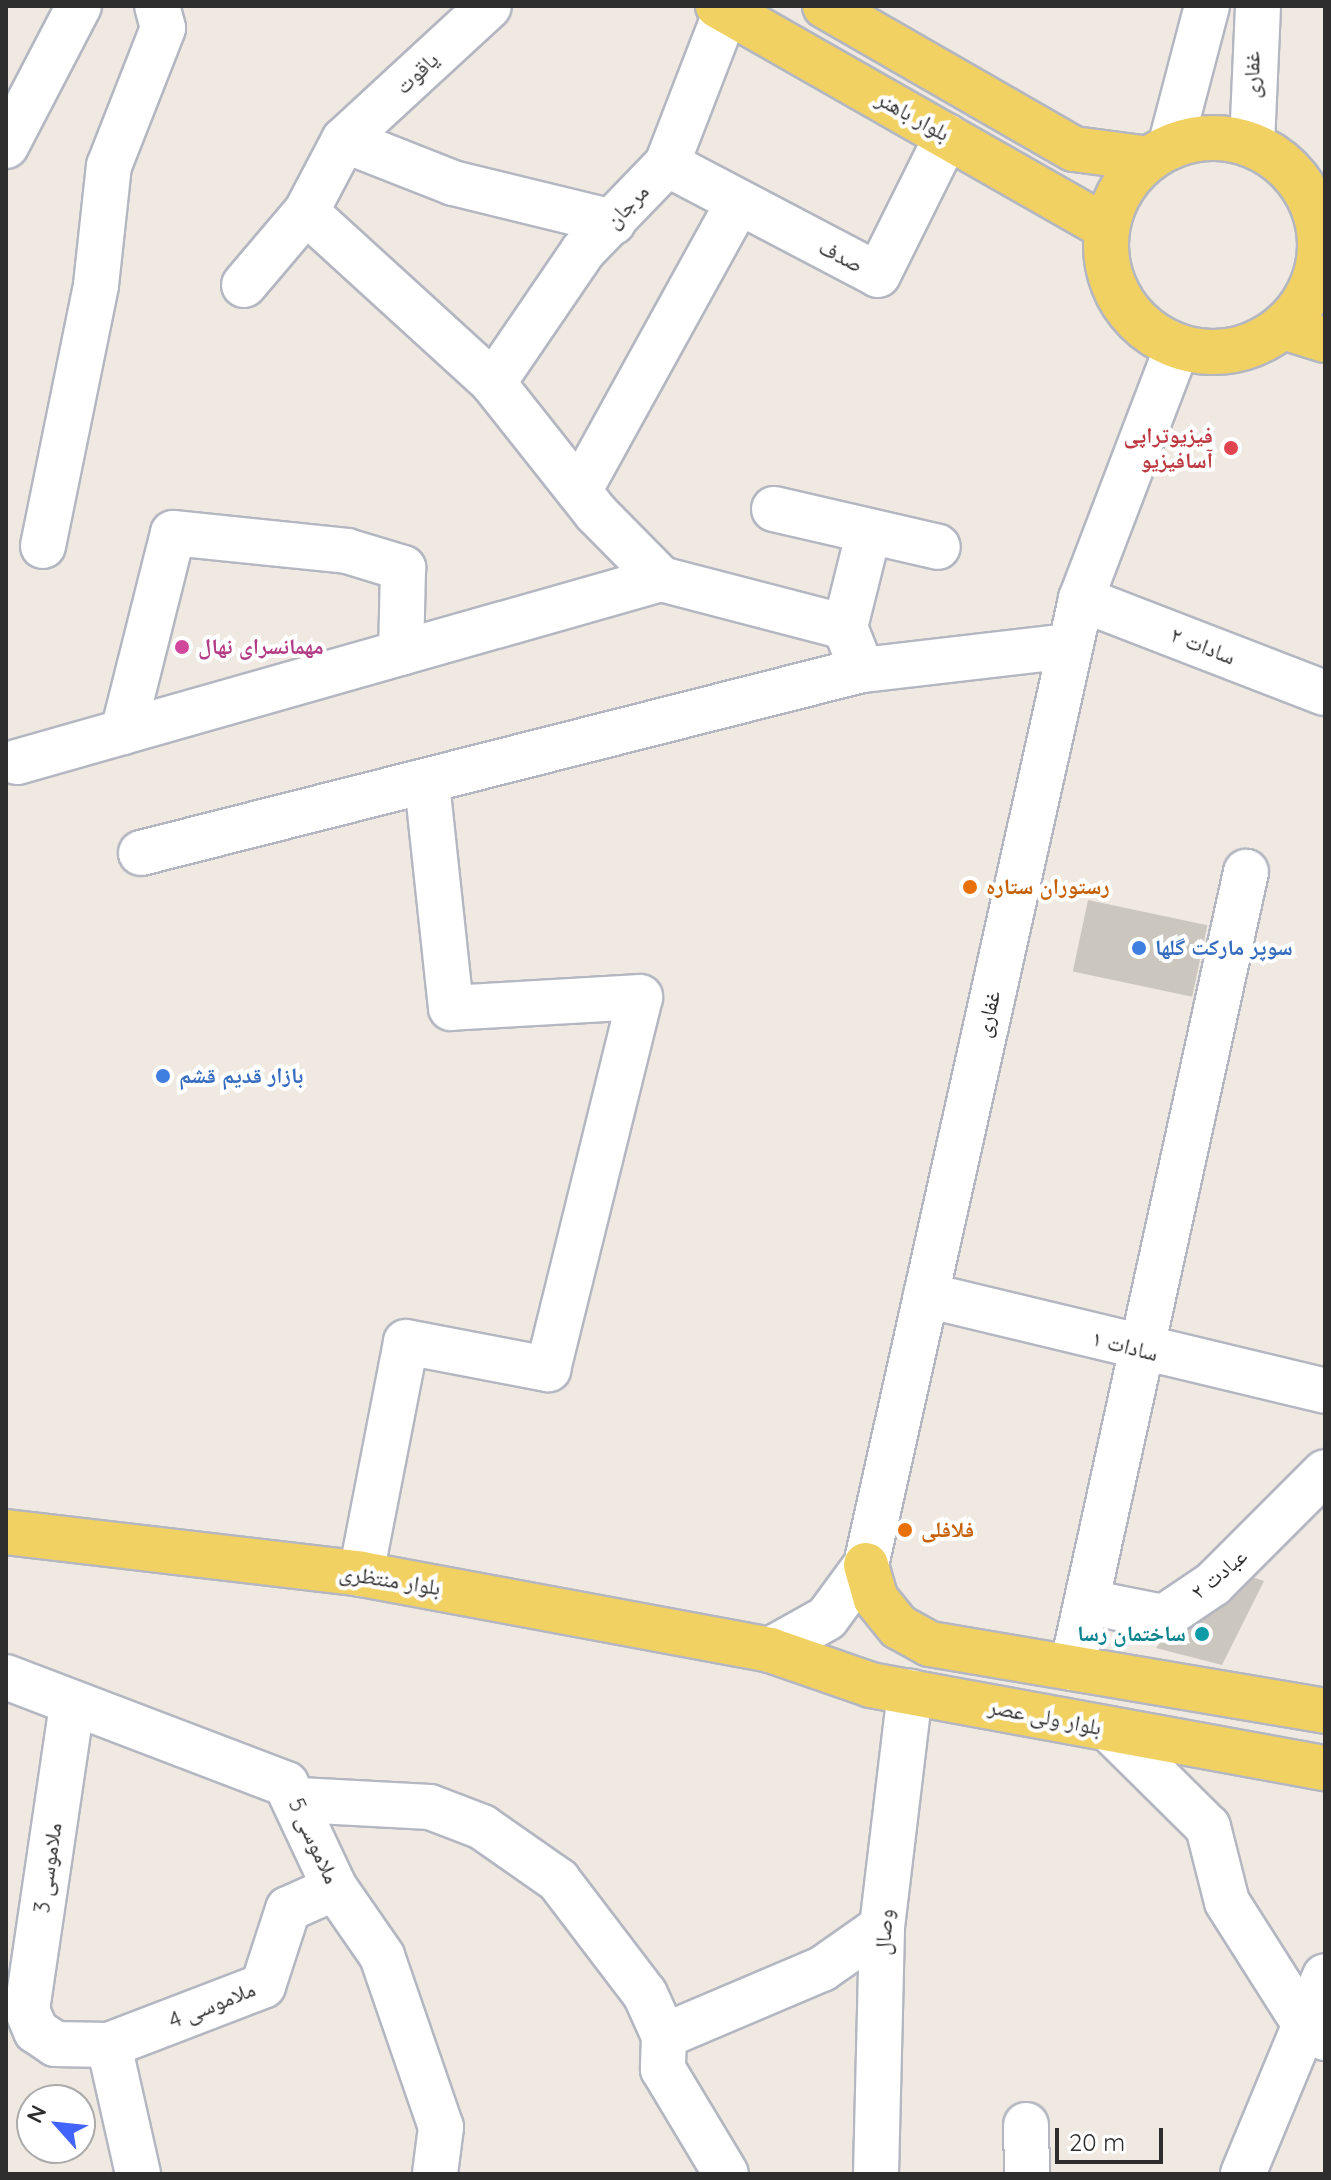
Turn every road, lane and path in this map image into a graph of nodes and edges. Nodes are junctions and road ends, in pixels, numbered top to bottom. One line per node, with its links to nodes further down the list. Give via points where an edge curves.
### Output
1 (79, 6): 11 (street)
2 (157, 6): 27 (street, via 163,28 109,166 96,285)
3 (489, 6): 9 (street, یاقوت)
4 (825, 6): 12 (main road, via 1074,149)
5 (1207, 6): 12 (street)
6 (1258, 6): 10 (street, غفاری)
7 (722, 8): 8 (main road, بلوار باهنر); 13 (street, مرجان)
8 (947, 136): 14 (street, صدف, via 878,275); 17 (main road, بلوار باهنر)
9 (344, 140): 15 (street, یاقوت); 16 (street, via 453,183)
10 (1252, 144): 12 (main road, via 1196,139); 18 (main road, via 1297,177 1311,200)
11 (6, 146)
12 (1159, 153): 17 (main road, via 1129,178)
13 (667, 164): 14 (street, صدف); 16 (street, مرجان)
14 (738, 203): 24 (street)
15 (306, 212): 19 (street, یاقوت); 23 (street)
16 (613, 222): 23 (street, مرجان, via 583,251)
17 (1107, 228): 22 (main road, via 1106,258 1121,300 1151,334)
18 (1323, 256): 20 (main road, via 1302,306)
19 (244, 285)
20 (1283, 327): 21 (main road); 22 (main road, via 1233,352)
21 (1325, 340)
22 (1177, 348): 30 (street, غفاری)
23 (493, 383): 24 (street)
24 (579, 491): 29 (street)
25 (774, 509): 26 (street)
26 (868, 535): 28 (street); 31 (street)
27 (43, 546)
28 (938, 547)
29 (661, 579): 31 (street); 33 (street)
30 (1081, 599): 32 (street, غفاری); 35 (street, سادات ۲)
31 (845, 627): 34 (street)
32 (1070, 646): 34 (street); 41 (street, غفاری)
33 (401, 653): 36 (street); 36 (street, via 403,568 347,551 173,533)
34 (862, 670): 38 (street)
35 (1325, 693)
36 (123, 732): 37 (street)
37 (17, 762)
38 (427, 782): 39 (street); 47 (street, via 451,1008 640,997 548,1369 406,1342)
39 (141, 853)
40 (1246, 872): 42 (street)
41 (926, 1295): 42 (street, سادات ۱); 46 (street, غفاری)
42 (1146, 1351): 43 (street, سادات ۱); 48 (street)
43 (1325, 1391)
44 (1325, 1472): 48 (street, عبادت ۲, via 1213,1584 1164,1617)
45 (6, 1532): 47 (main road, بلوار منتظری)
46 (866, 1565): 49 (street, غفاری, via 827,1618); 50 (main road, via 876,1599 899,1627 930,1644)
47 (361, 1574): 49 (main road, بلوار منتظری)
48 (1088, 1602): 50 (street)
49 (770, 1650): 52 (main road, بلوار ولی عصر)
50 (1072, 1668): 54 (main road)
51 (6, 1677): 53 (street, ملاموسی 5)
52 (910, 1692): 55 (main road, بلوار ولی عصر); 59 (street, وصال)
53 (72, 1705): 57 (street, ملاموسی 5, via 264,1773); 61 (street, ملاموسی 3, via 27,2010)
54 (1325, 1711)
55 (1109, 1729): 56 (main road, بلوار ولی عصر); 62 (street, via 1208,1827 1227,1902)
56 (1325, 1768)
57 (299, 1800): 58 (street, ملاموسی 5); 63 (street, via 430,1807 482,1827 558,1880 645,1994)
58 (335, 1888): 64 (street, ملاموسی 4, via 288,1909 263,1986); 67 (street, ملاموسی 5, via 382,1956 441,2127)
59 (882, 1927): 63 (street, via 822,1969); 69 (street, وصال)
60 (1325, 1976): 62 (street)
61 (36, 2031): 64 (street, ملاموسی 4, via 55,2044)
62 (1315, 2032): 71 (street)
63 (664, 2036): 68 (street, via 663,2069)
64 (109, 2045): 66 (street)
65 (1026, 2125): 70 (street)
66 (138, 2174)
67 (435, 2174)
68 (726, 2174)
69 (876, 2174)
70 (1027, 2174)
71 (1243, 2174)

